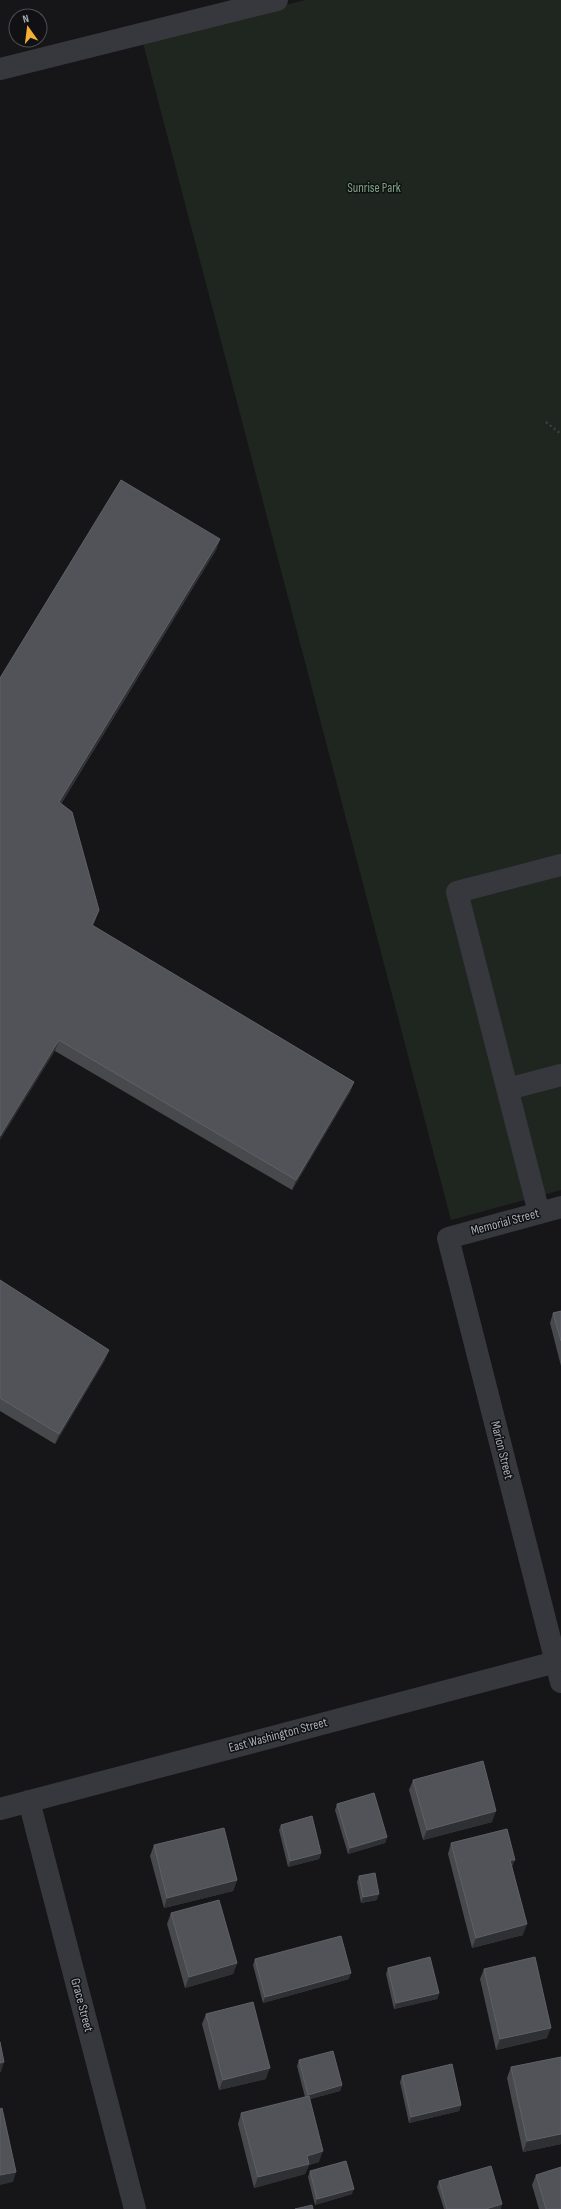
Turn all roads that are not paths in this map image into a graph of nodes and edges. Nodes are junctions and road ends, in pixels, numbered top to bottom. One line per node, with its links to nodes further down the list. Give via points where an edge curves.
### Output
1 (277, 0): 2 (street)
2 (0, 69)
3 (561, 865): 5 (street, via 457,892)
4 (561, 1075): 5 (street)
5 (508, 1089): 7 (street)
6 (561, 1207): 7 (street, Memorial Street)
7 (539, 1213): 8 (street, Memorial Street)
8 (448, 1238): 9 (street, Marion Street)
9 (558, 1672): 10 (street, East Washington Street)
10 (29, 1801): 11 (street, East Washington Street); 12 (street, Grace Street)
11 (0, 1809)
12 (135, 2209)

